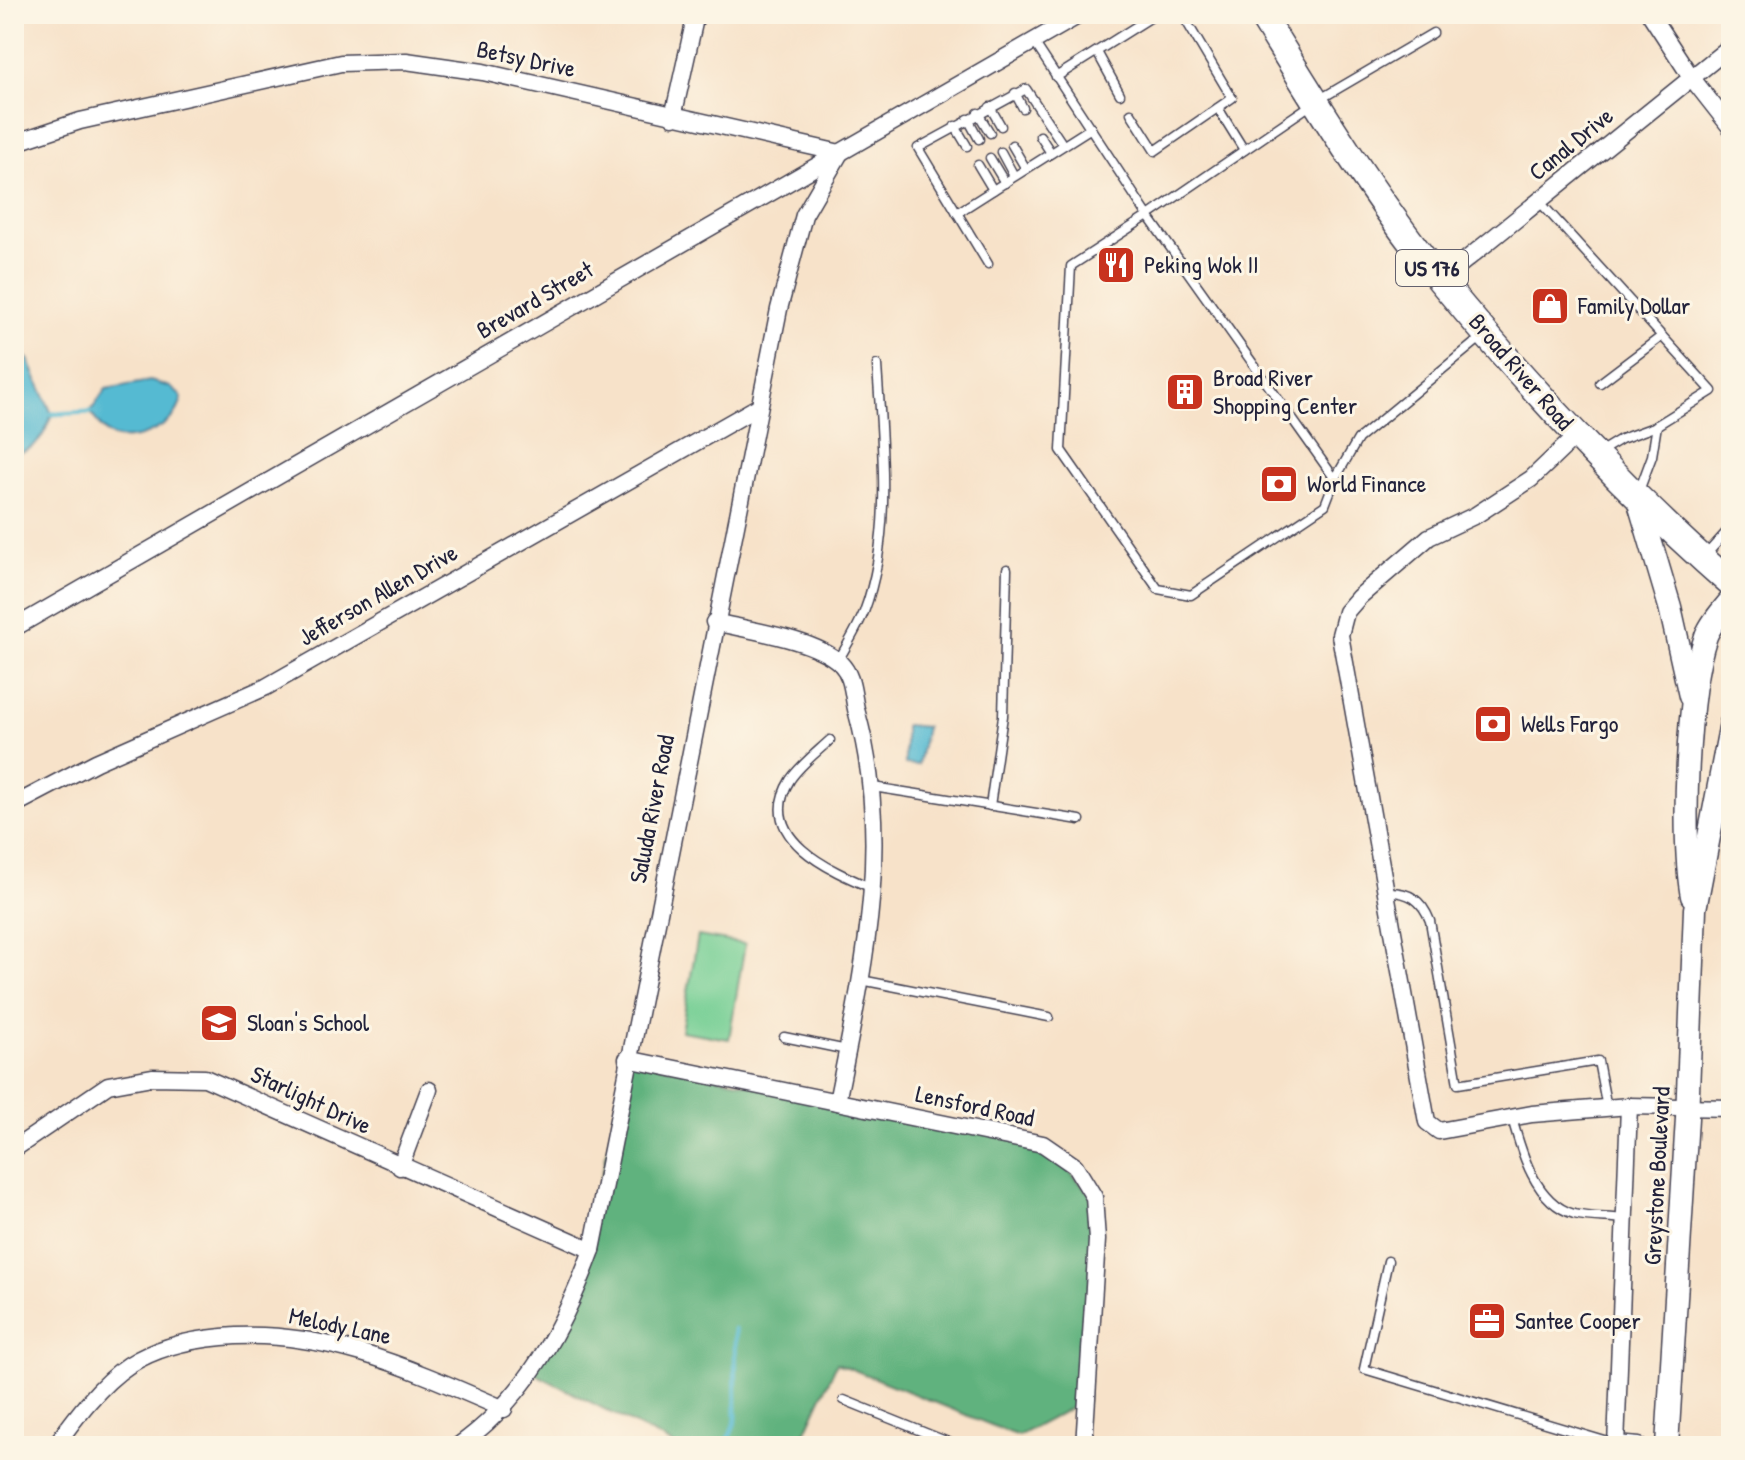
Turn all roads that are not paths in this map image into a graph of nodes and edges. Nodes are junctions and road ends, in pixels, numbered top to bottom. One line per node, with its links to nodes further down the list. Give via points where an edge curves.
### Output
1 (696, 14): 21 (street)
2 (1081, 14): 8 (street, Brevard Street)
3 (1156, 14): 10 (lane)
4 (1182, 14): 18 (lane, via 1232,98)
5 (1261, 14): 15 (main road, Broad River Road / US 176)
6 (1650, 14): 12 (street)
7 (1433, 33): 15 (lane)
8 (1034, 41): 11 (lane); 36 (street, Brevard Street)
9 (1731, 46): 12 (street, Canal Drive)
10 (1097, 52): 11 (lane); 14 (lane)
11 (1056, 77): 25 (lane)
12 (1691, 77): 26 (street); 44 (street, Canal Drive)
13 (1015, 93): 16 (lane); 17 (lane); 32 (lane, via 1030,93)
14 (1120, 94)
15 (1315, 102): 34 (lane); 48 (main road, Broad River Road / US 176)
16 (990, 107): 19 (lane); 24 (lane)
17 (1023, 108)
18 (1218, 108): 20 (lane, via 1155,151); 34 (lane)
19 (978, 113): 22 (lane); 27 (lane)
20 (1131, 113)
21 (673, 117): 30 (street, Betsy Drive, via 483,72 406,61 341,63 80,121); 36 (street, Betsy Drive)
22 (968, 119): 23 (lane); 29 (lane)
23 (955, 126): 33 (lane); 45 (lane, via 918,148)
24 (1001, 126)
25 (1091, 128): 32 (lane); 46 (lane)
26 (1731, 128)
27 (990, 133)
28 (1040, 136): 37 (lane)
29 (979, 139)
30 (14, 143)
31 (1012, 145): 40 (lane)
32 (1063, 145): 37 (lane)
33 (967, 146)
34 (1244, 150): 46 (lane)
35 (1001, 152): 41 (lane)
36 (840, 153): 53 (street, Saluda River Road, via 804,215); 65 (street, Brevard Street)
37 (1051, 153): 40 (lane)
38 (990, 158): 42 (lane)
39 (978, 165): 43 (lane)
40 (1026, 169): 41 (lane)
41 (1014, 176): 42 (lane)
42 (1005, 183): 43 (lane)
43 (993, 190): 45 (lane)
44 (1539, 201): 48 (street, Canal Drive); 50 (lane)
45 (957, 213): 47 (lane)
46 (1148, 216): 57 (lane); 57 (lane, via 1071,266 1061,450 1158,589 1191,595 1325,505)
47 (988, 264)
48 (1441, 280): 49 (main road, Broad River Road / US 176)
49 (1487, 333): 55 (main road, Broad River Road / US 176); 57 (lane, via 1358,439)
50 (1662, 336): 52 (lane); 54 (lane, via 1712,391)
51 (877, 365): 66 (lane, via 883,466 878,560 863,612)
52 (1600, 383)
53 (756, 408): 64 (street, Saluda River Road); 73 (street, Jefferson Allen Drive, via 266,687 96,762)
54 (1656, 426): 56 (lane); 58 (lane)
55 (1576, 436): 56 (main road, Broad River Road / US 176); 77 (street, via 1531,479 1476,515 1429,537 1346,612 1340,635)
56 (1595, 455): 58 (main road, Broad River Road / US 176)
57 (1335, 479)
58 (1637, 496): 60 (main road, Broad River Road / US 176); 67 (main road)
59 (1731, 527): 60 (lane)
60 (1703, 559): 62 (main road, Broad River Road / US 176)
61 (1007, 569): 74 (lane, via 1003,716)
62 (1731, 584)
63 (1731, 600): 67 (main road, Greystone Boulevard, via 1707,634)
64 (714, 622): 66 (street, via 785,639); 83 (street, Saluda River Road)
65 (14, 628)
66 (838, 661): 71 (street, via 853,684)
67 (1692, 705): 78 (main road, Greystone Boulevard, via 1687,869)
68 (1731, 723): 70 (main road, Greystone Boulevard)
69 (830, 740): 76 (lane, via 792,777 782,816 805,854)
70 (1726, 757): 72 (main road, Greystone Boulevard)
71 (873, 787): 74 (lane); 76 (street)
72 (1723, 797): 78 (main road, Greystone Boulevard)
73 (14, 805)
74 (990, 806): 75 (lane)
75 (1080, 820)
76 (874, 889): 79 (street)
77 (1386, 892): 88 (lane, via 1421,902 1432,928 1458,1084 1598,1061); 90 (street, via 1427,1122 1439,1131)
78 (1695, 909): 87 (main road, Greystone Boulevard)
79 (861, 980): 80 (lane); 82 (street)
80 (1049, 1017)
81 (784, 1037): 82 (lane)
82 (847, 1050): 85 (street)
83 (627, 1059): 85 (street, Lensford Road); 94 (street, Saluda River Road)
84 (429, 1090): 92 (street)
85 (837, 1102): 102 (street, Lensford Road, via 1043,1144 1075,1166 1094,1197 1097,1240)
86 (1629, 1106): 87 (street); 88 (street); 93 (street)
87 (1687, 1107): 89 (street); 104 (main road, Greystone Boulevard)
88 (1607, 1108): 90 (street)
89 (1731, 1108)
90 (1512, 1118): 93 (lane, via 1526,1169 1559,1207)
91 (14, 1149): 92 (street, Starlight Drive, via 108,1085 152,1077 205,1078)
92 (400, 1167): 94 (street, Starlight Drive)
93 (1624, 1219): 98 (street)
94 (592, 1250): 97 (street, Saluda River Road, via 557,1332)
95 (1388, 1261): 98 (lane, via 1364,1369)
96 (844, 1400): 101 (lane)
97 (504, 1409): 99 (street, Melody Lane, via 395,1361 326,1342 261,1334 200,1339 154,1351 126,1367); 100 (street, Saluda River Road)
98 (1616, 1445): 103 (street)
99 (55, 1446)
100 (458, 1446)
101 (958, 1446)
102 (1084, 1446)
103 (1639, 1446)
104 (1667, 1446)

